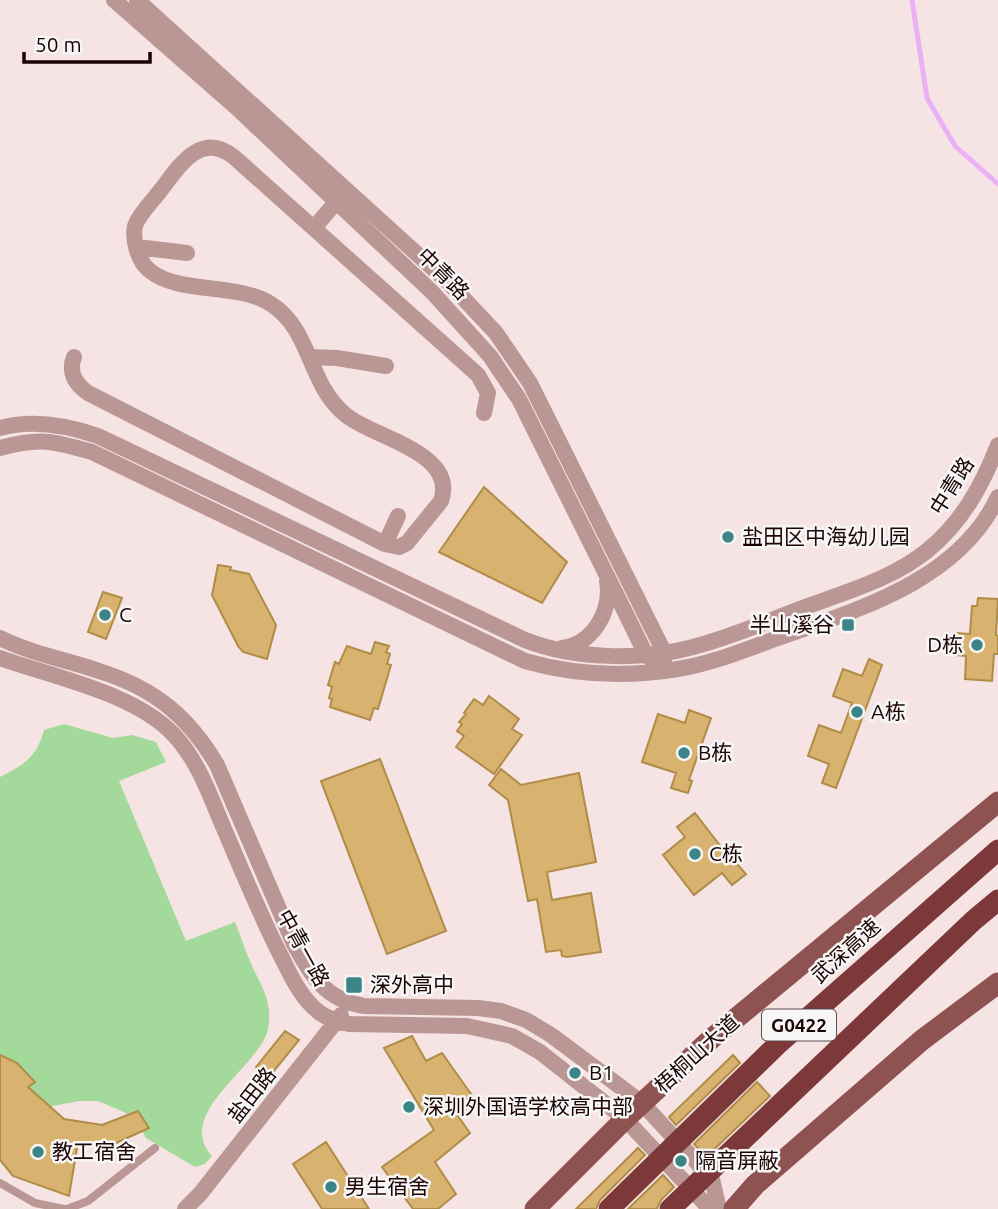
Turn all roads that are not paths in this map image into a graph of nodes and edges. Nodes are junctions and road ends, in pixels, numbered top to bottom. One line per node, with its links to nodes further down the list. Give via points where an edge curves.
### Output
1 (114, 0): 3 (street, 中青路)
2 (137, 0): 3 (street, 中青路)
3 (342, 196): 4 (street); 20 (street, 中青路, via 490,356 519,399); 23 (street, 中青路, via 449,283 519,364)
4 (314, 228): 5 (street, via 234,157 209,148 185,159 140,217 135,228); 10 (street, via 478,375 488,393)
5 (137, 247): 6 (street); 8 (street, via 142,262 159,276 270,303 294,327)
6 (187, 254)
7 (74, 357): 14 (street, via 73,378 88,393)
8 (309, 357): 9 (street); 19 (street, via 323,391 343,413 426,457 438,470 441,501 413,537 399,547)
9 (386, 366)
10 (484, 413)
11 (0, 428): 16 (street, via 44,424 83,431)
12 (998, 445): 23 (street, 中青路, via 964,512 919,557 842,594 711,641)
13 (0, 448): 18 (street, via 26,441 56,442 92,452)
14 (255, 478): 16 (street); 19 (street)
15 (998, 497): 26 (street, 中青路, via 961,547 897,592 720,658)
16 (245, 506): 18 (street); 22 (street)
17 (398, 516): 19 (street)
18 (238, 521): 26 (street, via 525,661 577,672)
19 (385, 544)
20 (604, 569): 22 (street, via 607,602 595,630 575,645); 24 (street, 中青路)
21 (0, 638): 31 (street, 中青一路, via 131,683 190,724 217,765 304,962 320,984)
22 (542, 647): 24 (street, via 580,654)
23 (664, 652): 24 (street, 中青路); 26 (street, 中青路)
24 (646, 653): 26 (street, 中青路)
25 (0, 658): 32 (street, 中青一路, via 97,690 152,717 173,734 203,778 295,984 318,1012)
26 (664, 671)
27 (998, 802): 33 (main road, 梧桐山大道, via 711,1039)
28 (998, 850): 40 (highway, 武深高速 / G0422, via 777,1045)
29 (998, 901): 41 (highway, G0422)
30 (998, 983): 44 (main road, via 922,1040 755,1185)
31 (349, 1004): 32 (street, 盐田路); 33 (street, 中青一路, via 501,1011 551,1035)
32 (337, 1021): 34 (street, 中青一路, via 365,1026 467,1026 512,1036 540,1052); 38 (street, 盐田路)
33 (642, 1103): 34 (main road, 梧桐山大道); 43 (street, 中青一路, via 712,1179)
34 (625, 1119): 39 (main road, 梧桐山大道); 42 (street, 中青一路)
35 (155, 1148): 37 (lane, via 88,1201)
36 (0, 1184): 37 (lane, via 35,1203)
37 (66, 1209)
38 (185, 1209)
39 (535, 1209)
40 (609, 1209)
41 (670, 1209)
42 (709, 1209)
43 (719, 1209)
44 (734, 1209)

